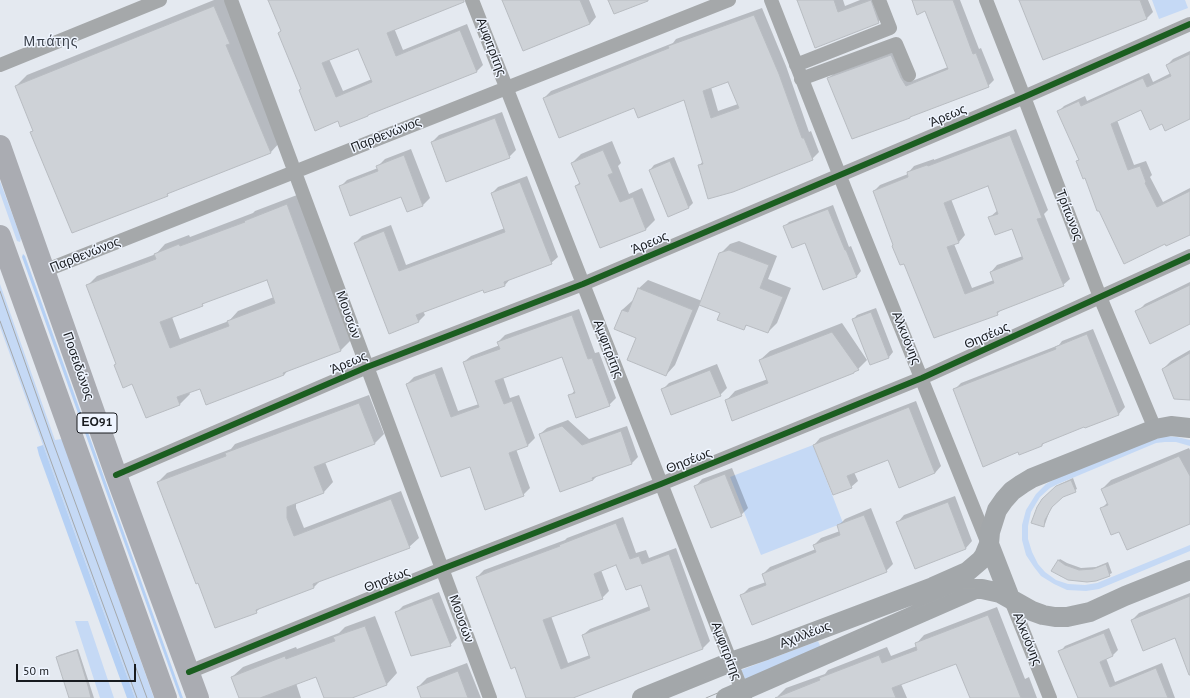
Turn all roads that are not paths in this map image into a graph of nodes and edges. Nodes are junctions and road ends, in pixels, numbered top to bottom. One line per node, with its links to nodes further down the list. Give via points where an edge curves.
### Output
1 (160, 0): 9 (street)
2 (231, 0): 16 (street, Μουσών)
3 (472, 0): 13 (street, Αμφιτρίτης)
4 (729, 0): 13 (street, Παρθενώνος)
5 (771, 0): 10 (street, Αλκυόνης)
6 (879, 0): 10 (street, via 890,28)
7 (986, 0): 14 (street, Τρίτωνος)
8 (1190, 24): 14 (street, Άρεως)
9 (0, 65)
10 (796, 65): 12 (street, Αλκυόνης)
11 (909, 76): 12 (street, via 896,44)
12 (801, 79): 17 (street, Αλκυόνης)
13 (506, 88): 16 (street, Παρθενώνος); 21 (street, Αμφιτρίτης)
14 (1024, 97): 17 (street, Άρεως); 22 (street, Τρίτωνος)
15 (0, 146): 20 (highway, Ποσειδώνος / ΕΟ91)
16 (295, 171): 20 (street, Παρθενώνος); 23 (street, Μουσών)
17 (839, 174): 21 (street, Άρεως); 24 (street, Αλκυόνης)
18 (0, 236): 37 (highway, ΕΟ91)
19 (1190, 256): 22 (street, Θησέως)
20 (44, 271): 27 (highway, Ποσειδώνος / ΕΟ91)
21 (583, 284): 23 (street, Άρεως); 28 (street, Αμφιτρίτης)
22 (1100, 298): 24 (street, Θησέως); 26 (street, Τρίτωνος)
23 (367, 367): 27 (street, Άρεως); 30 (street, Μουσών)
24 (922, 378): 28 (street, Θησέως); 29 (street, Αλκυόνης)
25 (1190, 428): 26 (main road, via 1171,426)
26 (1155, 429): 29 (main road, via 1022,484 1012,491 997,510)
27 (116, 475): 35 (highway, Ποσειδώνος / ΕΟ91)
28 (661, 484): 30 (street, Θησέως); 34 (street, Αμφιτρίτης)
29 (988, 544): 32 (main road); 33 (main road, Αλκυόνης)
30 (442, 570): 35 (street, Θησέως); 39 (street, Μουσών)
31 (1190, 570): 33 (main road, via 1078,616 1043,615)
32 (971, 580): 33 (main road, via 982,589); 34 (main road, Αχιλλέως, via 918,592); 36 (main road, Αχιλλέως)
33 (1010, 598): 41 (street, Αλκυόνης)
34 (730, 662): 36 (street, Αμφιτρίτης); 40 (main road, Αχιλλέως)
35 (189, 672): 38 (highway, Ποσειδώνος / ΕΟ91)
36 (738, 696)
37 (166, 698)
38 (198, 698)
39 (490, 698)
40 (642, 698)
41 (1050, 698)

